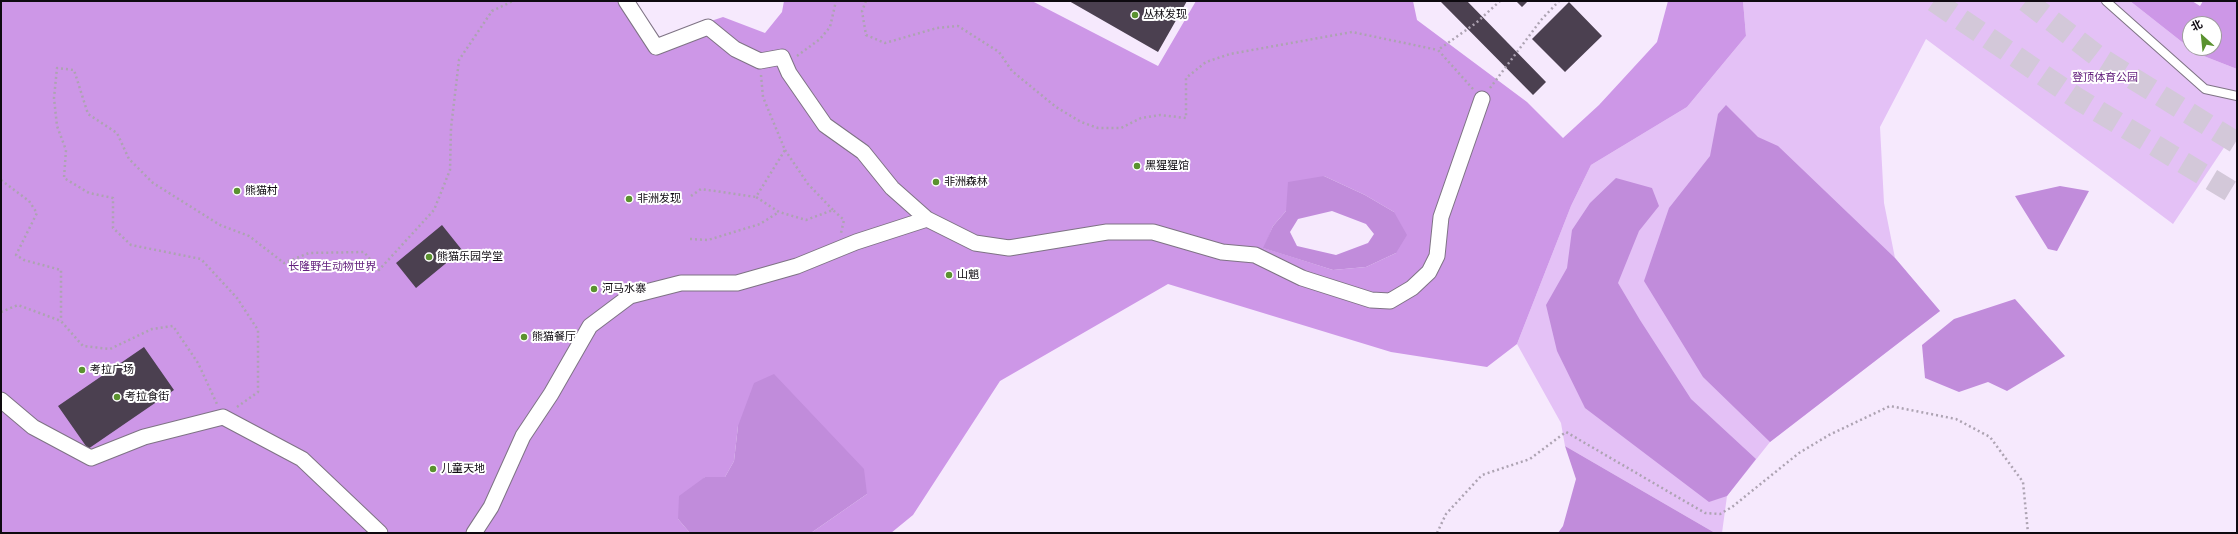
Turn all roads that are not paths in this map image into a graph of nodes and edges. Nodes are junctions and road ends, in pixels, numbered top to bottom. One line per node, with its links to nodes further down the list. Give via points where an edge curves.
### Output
1 (626, 1): 5 (street, via 656,47 708,27 735,49 760,60 782,57 789,73 825,125 863,152 892,188)
2 (2106, 1): 3 (lane, via 2205,89)
3 (2237, 96)
4 (1482, 99): 5 (street, via 1441,217 1437,256 1429,272 1412,288 1390,301 1371,300 1302,278 1255,255 1222,252 1153,232 1107,232 1009,248 975,243)
5 (927, 219): 8 (street, via 797,266 737,283 681,283 630,296 590,326 551,394 522,436 491,507)
6 (1, 400): 7 (street, via 33,427 91,458 144,437 223,417 302,459)
7 (380, 533)
8 (474, 533)

